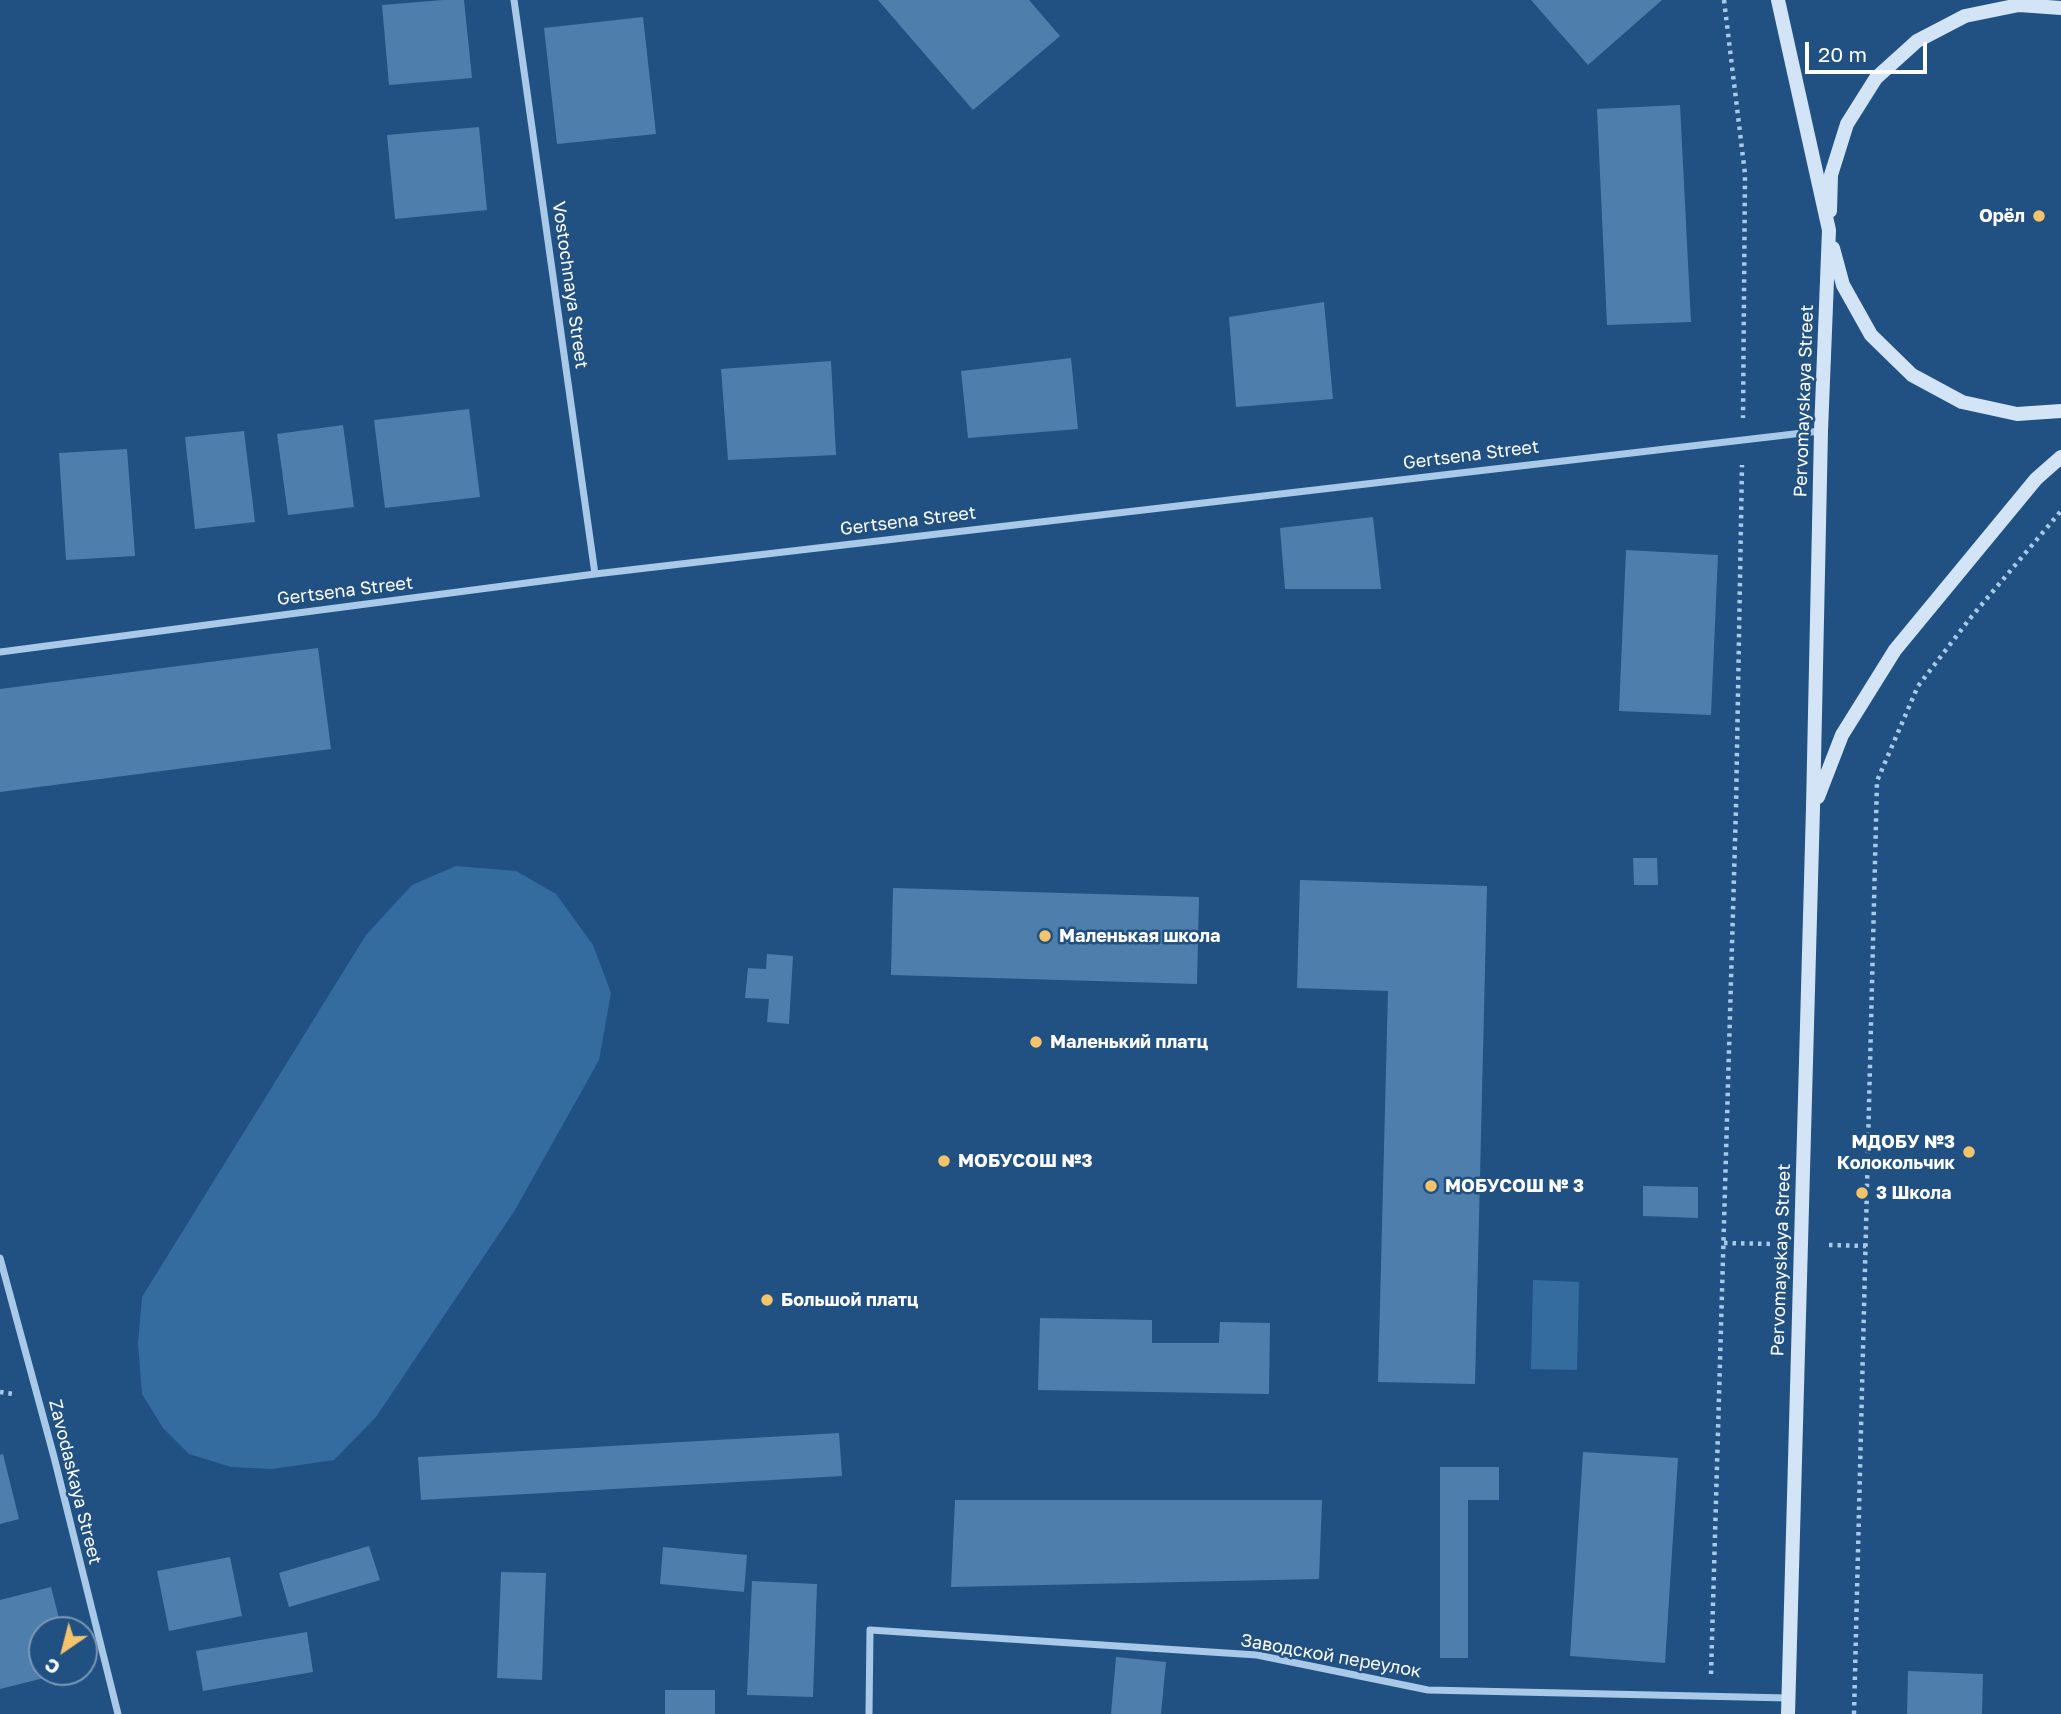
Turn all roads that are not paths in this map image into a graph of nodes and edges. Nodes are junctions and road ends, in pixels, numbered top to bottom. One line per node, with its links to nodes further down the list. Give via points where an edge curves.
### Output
1 (514, 0): 10 (street, Vostochnaya Street)
2 (1778, 0): 6 (main road, Pervomayskaya Street)
3 (2056, 0): 4 (main road)
4 (2061, 3)
5 (2061, 8): 6 (main road, via 2019,5 1965,16 1917,41 1876,78 1843,136 1831,175)
6 (1829, 230): 7 (main road, via 1843,285 1871,335 1912,375 1962,402 2017,414); 8 (main road, Pervomayskaya Street)
7 (2061, 411)
8 (1821, 430): 10 (street, Gertsena Street); 12 (main road, Pervomayskaya Street)
9 (2061, 457): 12 (main road, Pervomayskaya Street, via 2036,479 1895,650 1842,735)
10 (595, 574): 11 (street, Gertsena Street)
11 (0, 652)
12 (1813, 808): 14 (main road, Pervomayskaya Street)
13 (0, 1258): 15 (street, Zavodaskaya Street)
14 (1788, 1698): 16 (street, Заводской переулок, via 1428,1690 1257,1655 870,1630); 17 (main road, Pervomayskaya Street)
15 (118, 1714)
16 (869, 1714)
17 (1788, 1714)

